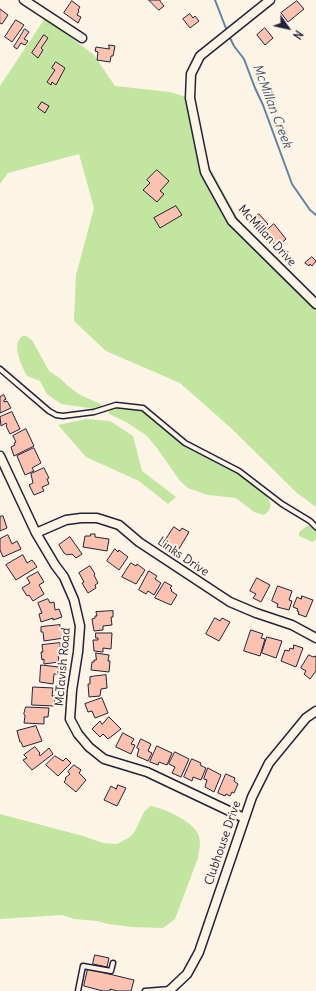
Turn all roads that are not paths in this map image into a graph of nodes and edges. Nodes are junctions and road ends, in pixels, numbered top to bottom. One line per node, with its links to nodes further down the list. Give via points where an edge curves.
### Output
1 (24, 0): 3 (street)
2 (270, 0): 4 (street, McMillan Drive, via 200,56 191,74 190,98 205,172 232,221)
3 (82, 38)
4 (316, 304)
5 (0, 369): 7 (lane, via 56,415 94,412 116,405 143,408 185,443 239,471)
6 (0, 456): 8 (street, McTavish Road)
7 (316, 527)
8 (36, 533): 9 (street, Links Drive, via 66,520 81,518 97,518 119,525 139,542 230,602); 11 (street, McTavish Road, via 64,577 74,600 80,626 70,719 78,734 104,759 147,772)
9 (316, 638)
10 (316, 711): 11 (street, Clubhouse Drive, via 306,718 269,763)
11 (244, 818): 13 (street, Clubhouse Drive, via 199,952 187,974)
12 (113, 963): 14 (lane, via 112,971 83,966)
13 (171, 990): 15 (lane)
14 (78, 991)
15 (145, 991)

